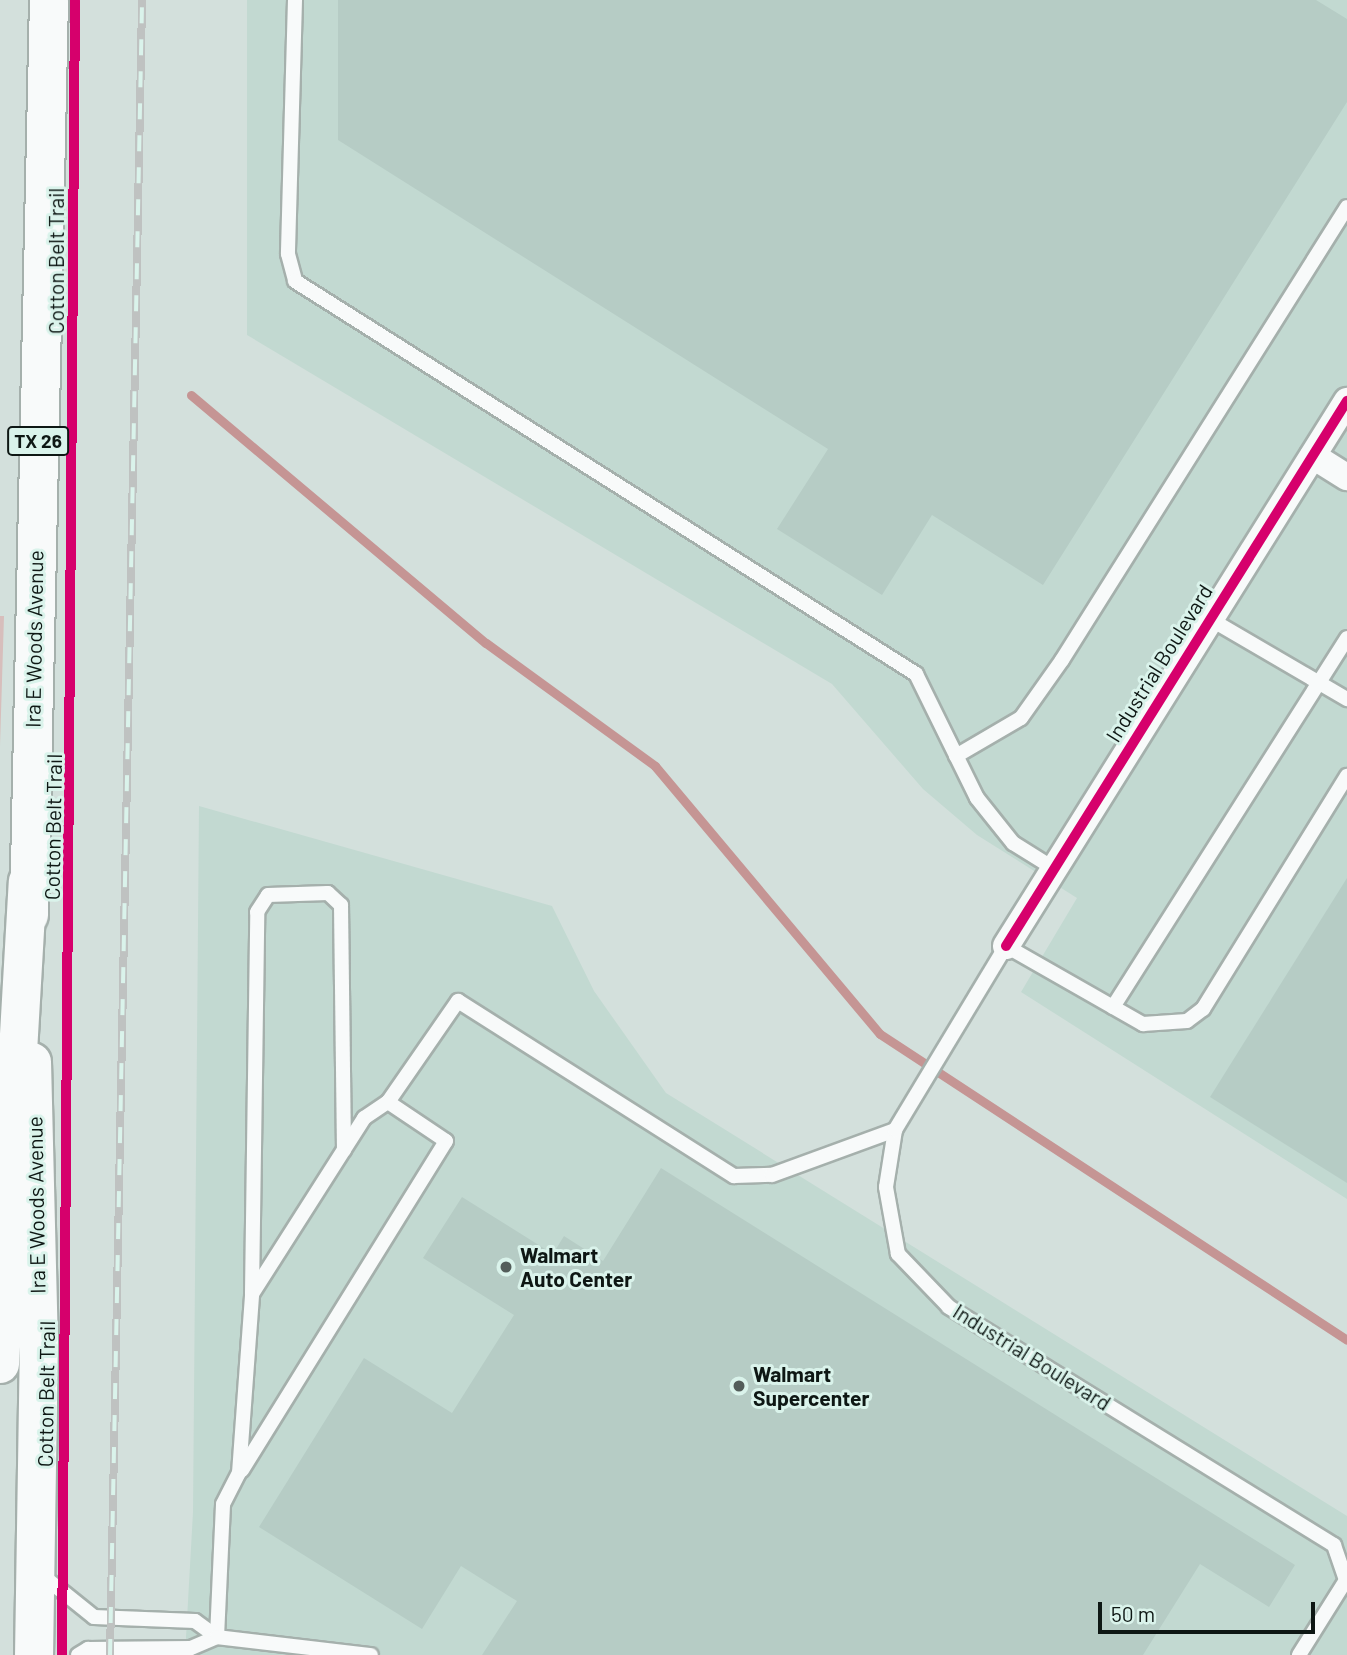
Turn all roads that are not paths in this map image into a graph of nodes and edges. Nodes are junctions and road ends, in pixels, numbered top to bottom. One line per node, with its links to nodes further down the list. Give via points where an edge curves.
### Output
1 (49, 0): 14 (main road, Ira E Woods Avenue / TX 26)
2 (295, 0): 11 (lane, via 288,254 295,281 916,674)
3 (1347, 207): 11 (lane, via 1021,718)
4 (1347, 401): 5 (street, Industrial Boulevard)
5 (1312, 456): 6 (street); 7 (street, Industrial Boulevard)
6 (1347, 477)
7 (1210, 619): 9 (lane); 13 (street, Industrial Boulevard)
8 (1347, 638): 9 (lane)
9 (1320, 682): 10 (lane); 16 (lane)
10 (1347, 699)
11 (956, 756): 13 (lane, via 977,798 1013,843)
12 (1347, 776): 16 (lane, via 1203,1009 1167,1025 1143,1024)
13 (1052, 868): 15 (street, Industrial Boulevard)
14 (28, 882): 21 (main road); 23 (main road, Ira E Woods Avenue / TX 26, via 39,1339)
15 (1006, 946): 16 (lane); 18 (lane, Industrial Boulevard)
16 (1113, 1007)
17 (388, 1102): 18 (lane, via 458,1001 734,1176 772,1175); 19 (lane, via 364,1118); 22 (lane, via 446,1141)
18 (895, 1130): 29 (lane, Industrial Boulevard, via 886,1187 898,1254 949,1307 1334,1545 1346,1580)
19 (344, 1150): 20 (lane); 20 (lane, via 341,905 328,893 268,895 257,912)
20 (252, 1294): 22 (lane)
21 (0, 1364)
22 (239, 1473): 24 (lane, via 223,1504)
23 (36, 1567): 24 (lane, via 94,1617 195,1621); 26 (main road, Ira E Woods Avenue / TX 26)
24 (217, 1637): 25 (lane); 27 (lane, via 191,1648 88,1649)
25 (325, 1651): 28 (lane)
26 (34, 1655)
27 (78, 1655)
28 (371, 1655)
29 (1299, 1655)

